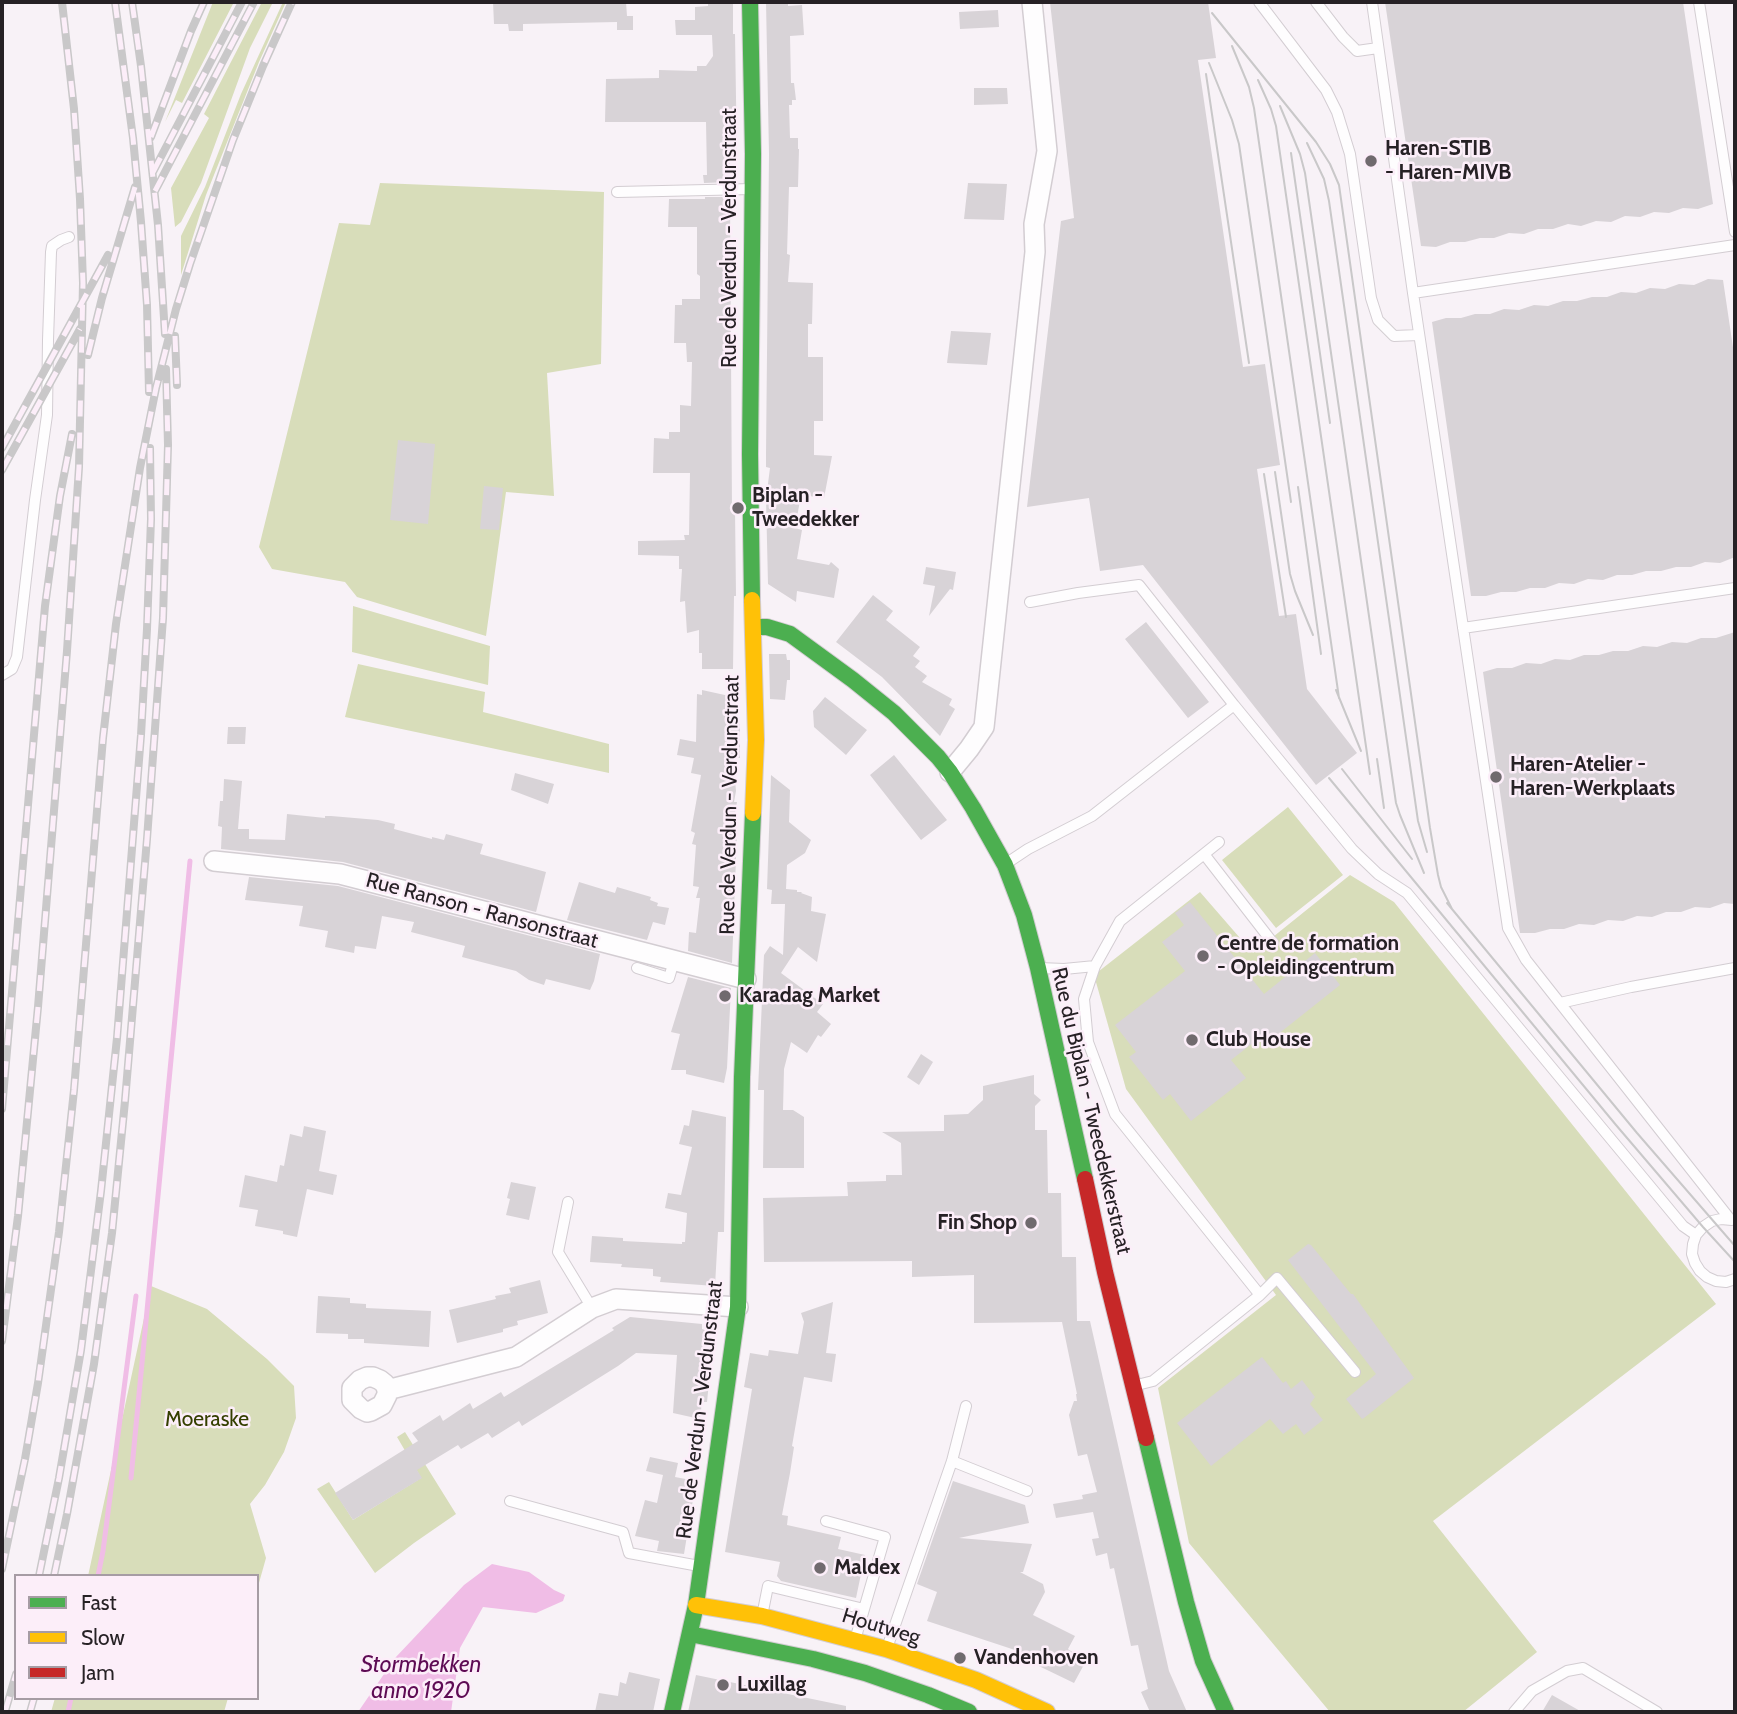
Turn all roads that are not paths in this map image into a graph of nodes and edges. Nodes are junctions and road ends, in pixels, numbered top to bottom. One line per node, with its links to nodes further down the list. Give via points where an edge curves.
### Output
1 (750, 2): 8 (street, Rue de Verdun - Verdunstraat)
2 (1032, 2): 21 (street, via 1047,151 1034,224 1035,252 984,727)
3 (1259, 2): 14 (lane, via 1326,90 1337,113 1350,154 1378,320 1394,336)
4 (1315, 2): 7 (lane, via 1357,51)
5 (1372, 2): 7 (lane)
6 (1699, 2): 10 (lane)
7 (1378, 48): 13 (lane)
8 (753, 189): 9 (lane); 17 (street, Rue de Verdun - Verdunstraat)
9 (617, 192)
10 (1735, 232)
11 (69, 237): 19 (lane, via 52,246 47,415 17,657 12,669)
12 (1735, 245): 13 (lane)
13 (1413, 293): 14 (lane)
14 (1419, 335): 18 (lane)
15 (1735, 588): 18 (lane)
16 (1031, 603): 20 (lane, via 1139,585)
17 (753, 627): 21 (street, Rue du Biplan - Tweedekkerstraat, via 790,634 853,680 894,713); 32 (street, Rue de Verdun - Verdunstraat, via 756,740)
18 (1462, 628): 33 (lane, via 1508,928)
19 (2, 675)
20 (1234, 705): 25 (lane, via 1092,816); 36 (lane, via 1352,849 1407,893 1683,1226)
21 (950, 772): 25 (street, Rue du Biplan - Tweedekkerstraat)
22 (1219, 842): 23 (lane)
23 (1204, 854): 26 (lane); 28 (lane, via 1120,921)
24 (214, 861): 27 (street, Rue Ranson - Ransonstraat, via 340,874)
25 (1005, 865): 30 (street, Rue du Biplan - Tweedekkerstraat)
26 (1273, 943)
27 (674, 961): 29 (lane, via 669,978); 32 (street, Rue Ranson - Ransonstraat)
28 (1095, 966): 30 (lane); 38 (lane, via 1084,999 1088,1042 1115,1114)
29 (637, 968)
30 (1038, 968): 42 (street, Rue du Biplan - Tweedekkerstraat)
31 (1735, 968): 33 (lane)
32 (746, 979): 39 (street, Rue de Verdun - Verdunstraat)
33 (1560, 1003): 35 (lane)
34 (568, 1202): 40 (lane, via 558,1252)
35 (1733, 1220): 36 (lane, via 1712,1221)
36 (1696, 1235): 37 (lane, via 1692,1254 1700,1271 1716,1281)
37 (1732, 1283)
38 (1260, 1295): 41 (lane, via 1277,1278); 42 (lane, via 1153,1381)
39 (737, 1307): 40 (street, via 616,1298); 49 (street, Rue de Verdun - Verdunstraat)
40 (592, 1308): 43 (street, via 516,1357)
41 (1355, 1372)
42 (1133, 1386): 59 (street, Rue du Biplan - Tweedekkerstraat, via 1186,1602 1203,1661)
43 (387, 1390)
44 (966, 1406): 45 (lane)
45 (951, 1461): 46 (lane); 55 (lane)
46 (1027, 1491)
47 (510, 1501): 49 (lane, via 623,1532 629,1553)
48 (826, 1521): 51 (lane, via 885,1537)
49 (701, 1567): 50 (street, Rue de Verdun - Verdunstraat)
50 (696, 1605): 52 (street, Houtweg); 53 (street, Rue de Verdun - Verdunstraat)
51 (864, 1609): 52 (lane, via 768,1587); 54 (lane)
52 (762, 1616): 54 (street, Houtweg)
53 (690, 1634): 56 (street, Rue de Verdun - Verdunstraat); 57 (street, via 865,1673)
54 (855, 1640): 55 (street, Houtweg)
55 (886, 1649): 58 (street, Houtweg, via 976,1680)
56 (672, 1712)
57 (969, 1712)
58 (1047, 1712)
59 (1226, 1712)
60 (1514, 1712): 61 (lane, via 1532,1691 1567,1671 1583,1668)
61 (1657, 1712)

